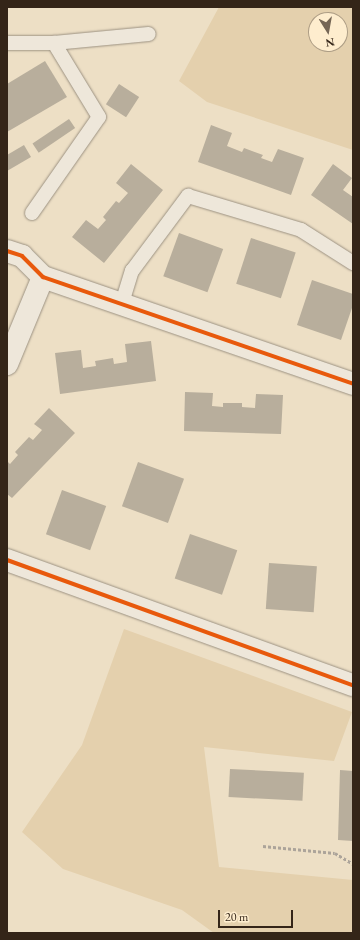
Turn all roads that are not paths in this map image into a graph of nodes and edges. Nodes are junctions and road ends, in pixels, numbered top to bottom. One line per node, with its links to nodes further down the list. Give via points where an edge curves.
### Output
1 (149, 34): 3 (lane)
2 (7, 43): 3 (lane)
3 (54, 43): 4 (lane, via 99,117)
4 (32, 213)
5 (7, 251): 7 (street, via 22,256)
6 (353, 263): 8 (lane, via 301,230 188,196 132,271)
7 (43, 277): 8 (street); 9 (street)
8 (122, 303): 10 (street)
9 (7, 364)
10 (353, 384)
11 (7, 560): 12 (street)
12 (353, 685)

